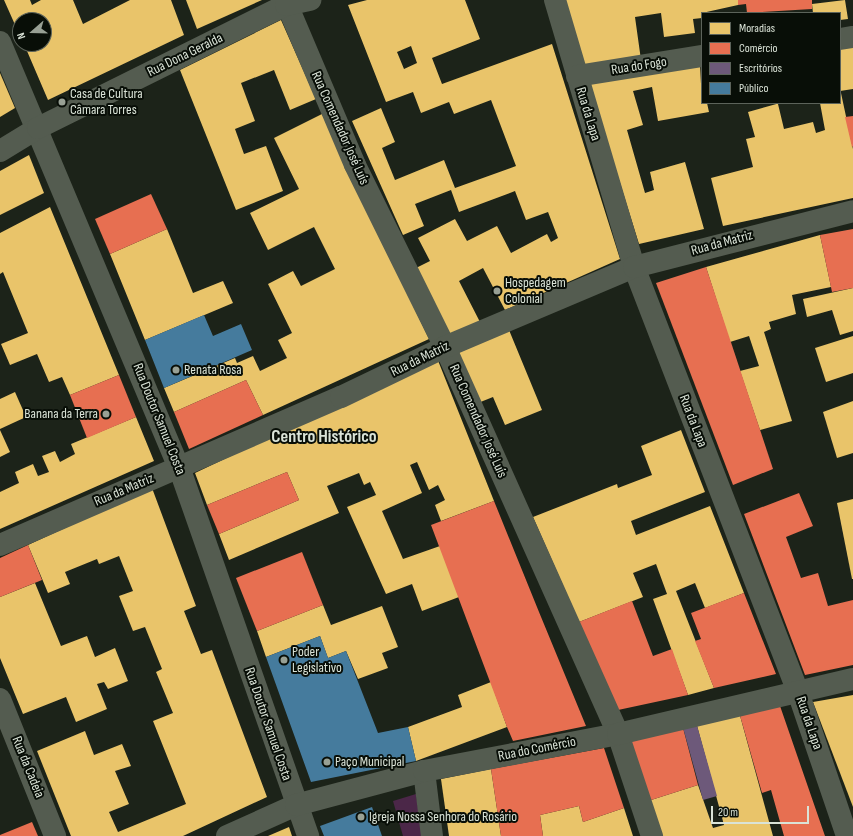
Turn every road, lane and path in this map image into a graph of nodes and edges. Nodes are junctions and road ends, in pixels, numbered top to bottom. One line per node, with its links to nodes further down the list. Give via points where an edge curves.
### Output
1 (310, 0): 3 (street, Rua Dona Geralda)
2 (554, 0): 8 (street, Rua da Lapa)
3 (285, 3): 9 (street, Rua Dona Geralda); 13 (street, Rua Comendador José Luís, via 355,165)
4 (853, 38): 5 (street)
5 (841, 39)
6 (0, 42): 9 (street, Rua Doutor Samuel Costa)
7 (701, 56): 8 (street, Rua do Fogo)
8 (576, 76): 12 (street, Rua da Lapa)
9 (38, 128): 10 (street, Rua Dona Geralda); 14 (street, Rua Doutor Samuel Costa)
10 (0, 151)
11 (853, 211): 12 (street, Rua da Matriz)
12 (634, 267): 13 (street, Rua da Matriz); 17 (street, Rua da Lapa)
13 (445, 347): 14 (street, Rua da Matriz, via 341,397); 19 (street, Rua Comendador José Luís)
14 (179, 466): 15 (street, Rua da Matriz); 21 (street, Rua Doutor Samuel Costa)
15 (0, 545)
16 (853, 679): 17 (street, Rua do Comércio)
17 (798, 692): 19 (street, Rua do Comércio); 27 (street, Rua da Lapa)
18 (0, 699): 22 (street, Rua da Cadeia)
19 (618, 734): 20 (street, Rua do Comércio); 26 (street, Rua Comendador José Luís)
20 (424, 771): 21 (street, Rua do Comércio); 25 (street)
21 (296, 805): 23 (street, Rua do Comércio); 24 (street, Rua Doutor Samuel Costa)
22 (55, 836)
23 (227, 836)
24 (308, 836)
25 (432, 836)
26 (652, 836)
27 (847, 836)

